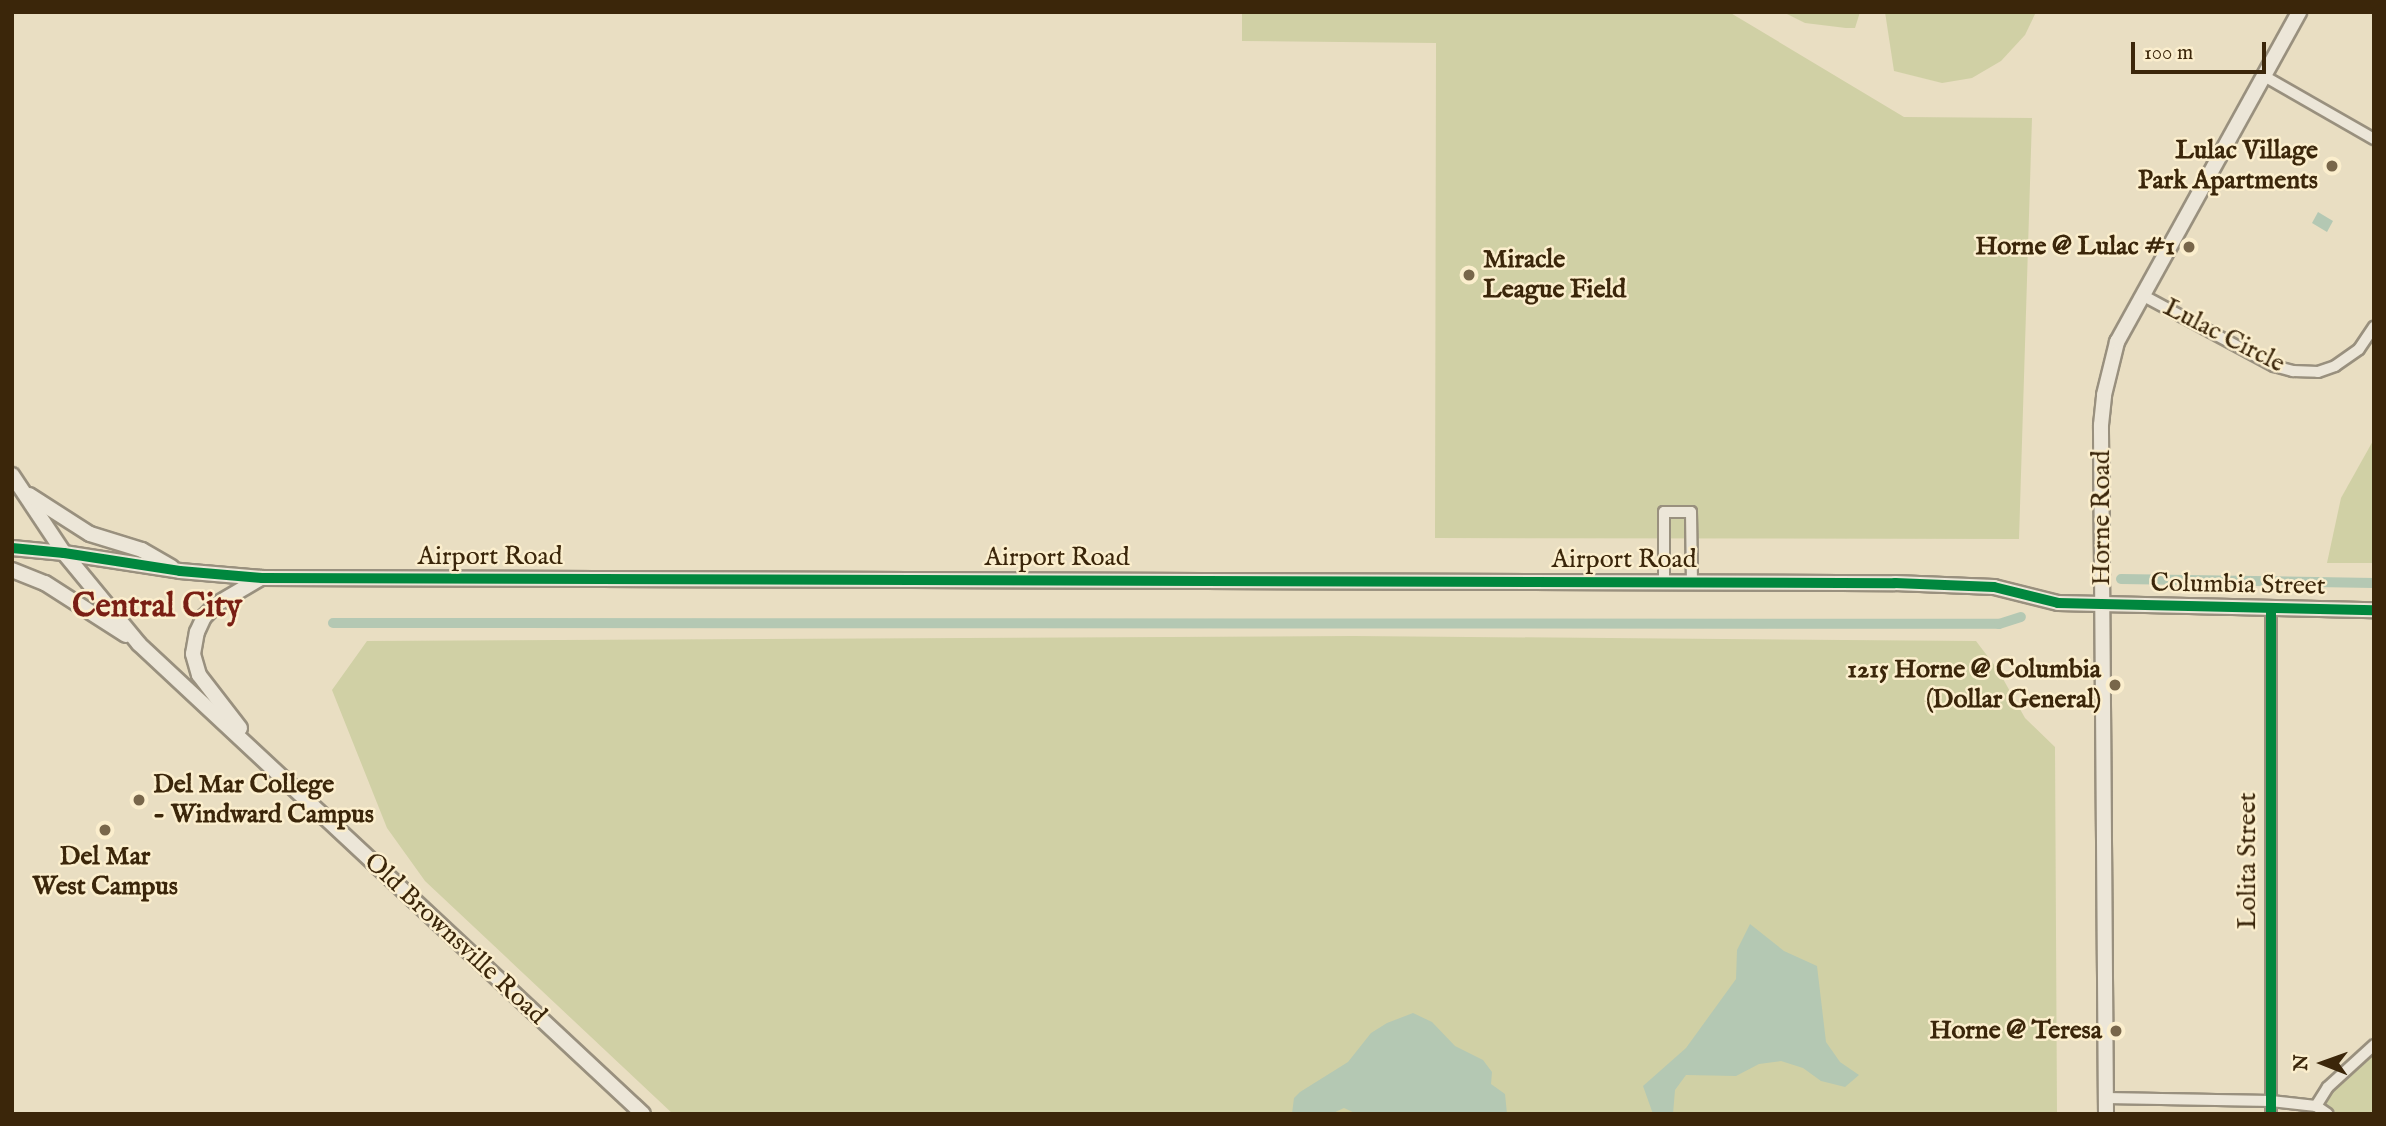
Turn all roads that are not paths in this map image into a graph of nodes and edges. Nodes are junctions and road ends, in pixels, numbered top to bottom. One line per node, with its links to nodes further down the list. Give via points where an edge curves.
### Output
1 (2299, 12): 2 (main road, Horne Road)
2 (2264, 76): 3 (street); 4 (main road, Horne Road)
3 (2374, 139)
4 (2142, 295): 5 (street, Lulac Circle, via 2273,366 2293,371 2318,372 2335,366 2360,349); 14 (main road, Horne Road, via 2117,342 2104,395)
5 (2374, 327)
6 (15, 483): 8 (main road, Old Brownsville Road); 10 (main road, via 90,534 142,550)
7 (12, 548): 8 (main road, Airport Road)
8 (64, 552): 10 (main road, Airport Road); 17 (main road, Old Brownsville Road)
9 (12, 570): 17 (main road, via 45,583)
10 (180, 571): 11 (main road, Airport Road)
11 (262, 578): 13 (main road, Airport Road); 18 (main road, via 217,604 204,617 193,654 199,675)
12 (1692, 582): 13 (main road, Airport Road); 13 (street, via 1691,512 1664,512); 14 (main road, Airport Road, via 1956,584 1994,587 2058,603)
13 (1664, 583)
14 (2102, 606): 15 (main road, Columbia Street); 20 (main road, Horne Road)
15 (2271, 608): 16 (main road, Columbia Street); 21 (street, Lolita Street)
16 (2374, 610)
17 (139, 644): 18 (main road, Old Brownsville Road)
18 (264, 760): 23 (main road, Old Brownsville Road)
19 (2374, 1045): 22 (street, via 2328,1087)
20 (2106, 1098): 21 (street); 24 (main road, Horne Road)
21 (2271, 1101): 22 (street); 25 (street, Lolita Street)
22 (2316, 1106): 26 (street)
23 (643, 1114)
24 (2106, 1114)
25 (2271, 1114)
26 (2328, 1114)

